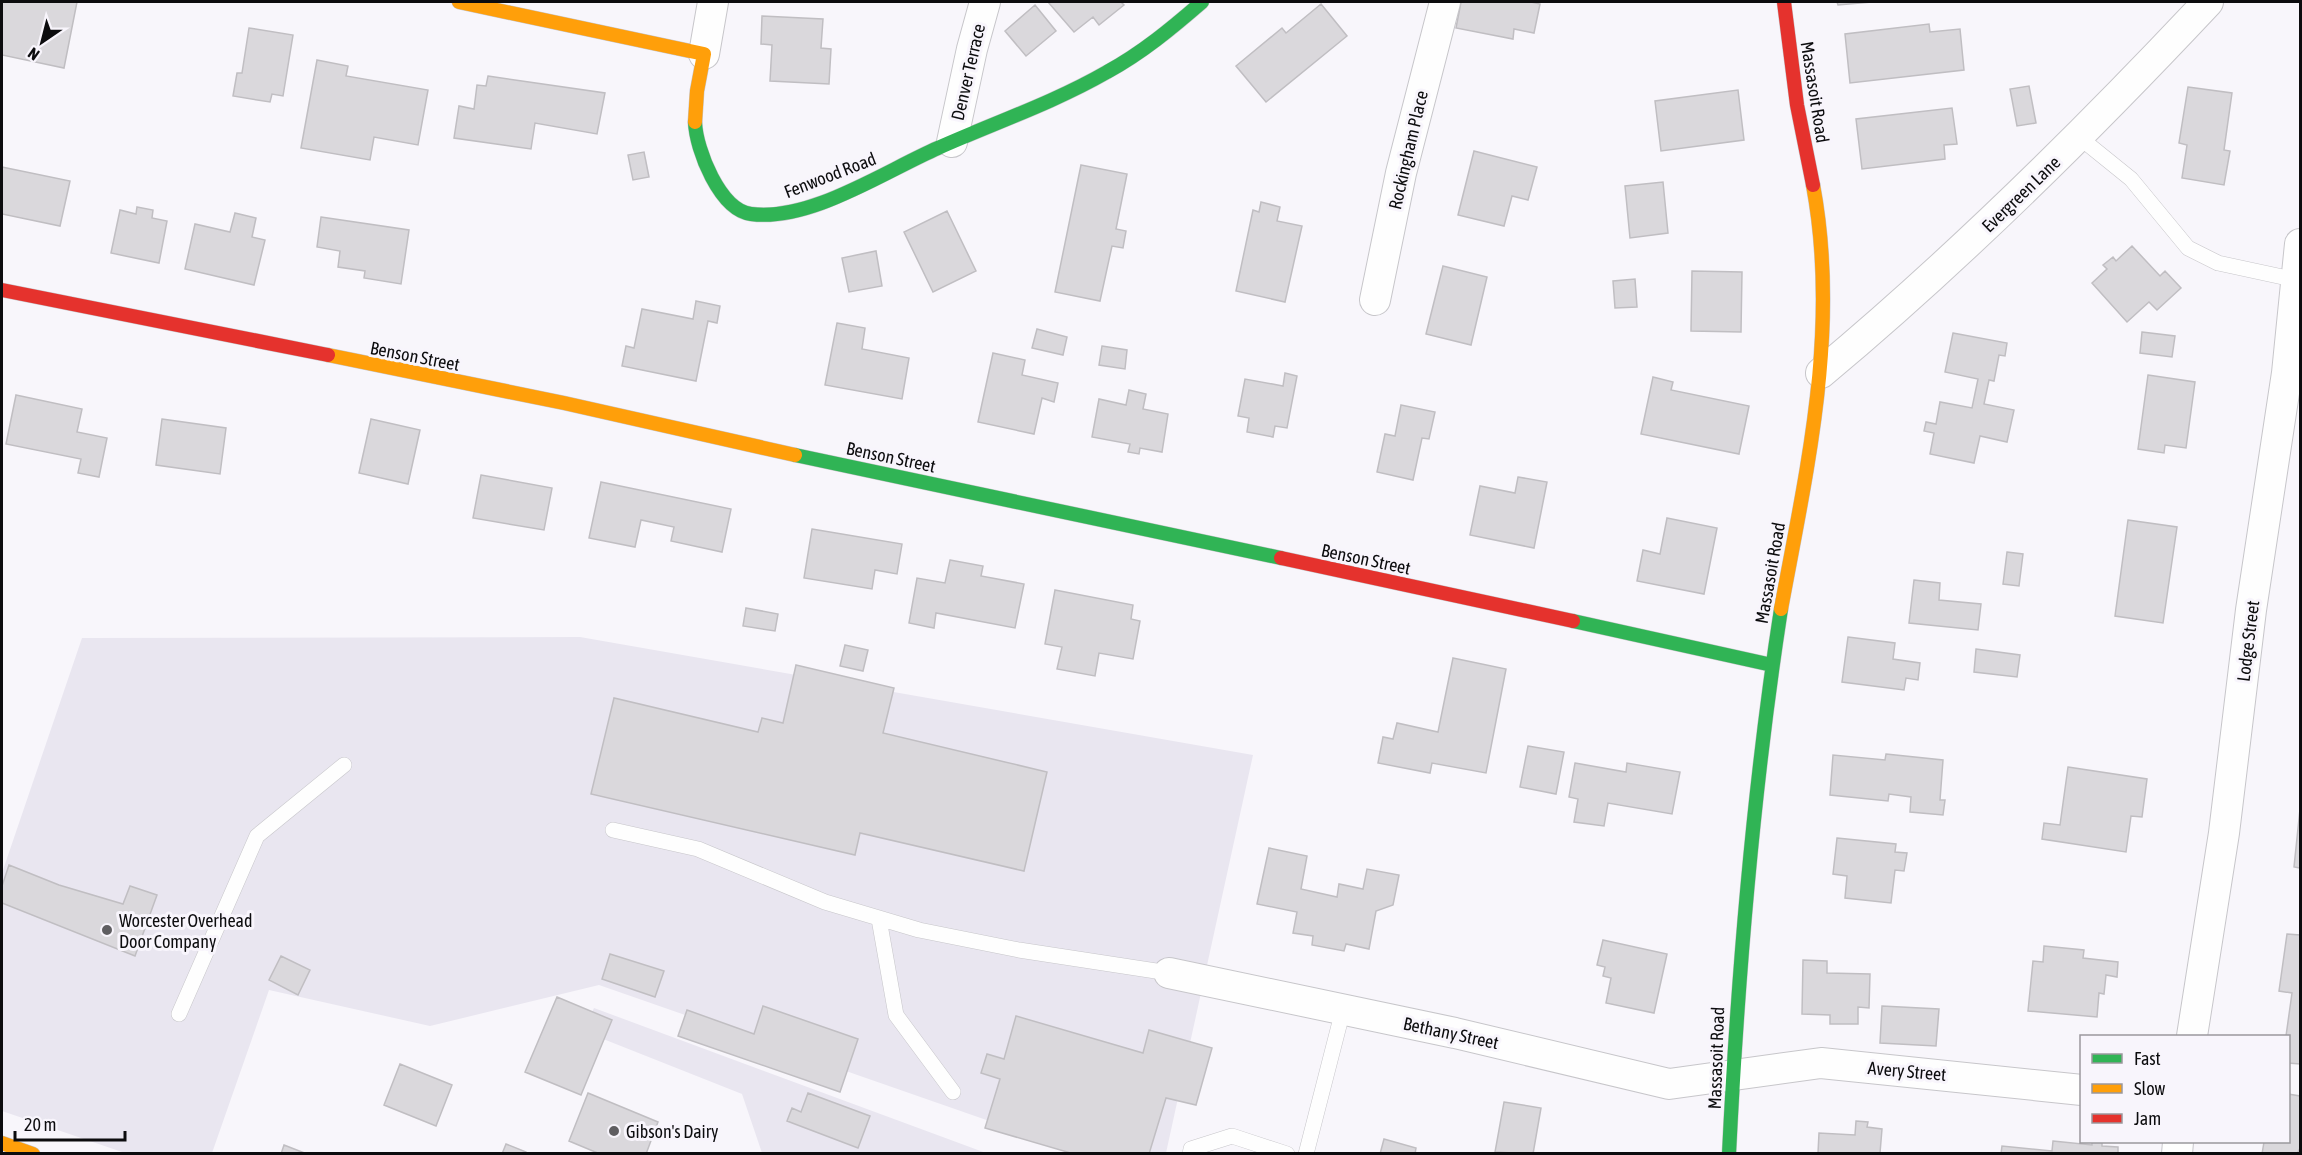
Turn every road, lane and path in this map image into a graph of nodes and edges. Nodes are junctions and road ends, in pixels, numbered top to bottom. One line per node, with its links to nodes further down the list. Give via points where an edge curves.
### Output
1 (459, 2): 8 (street)
2 (713, 2): 8 (street)
3 (985, 2): 10 (street, Denver Terrace)
4 (1202, 2): 10 (street, Fenwood Road, via 1109,71 1061,97)
5 (1445, 2): 14 (street, Rockingham Place, via 1401,173)
6 (1784, 2): 15 (street, Massasoit Road, via 1824,267)
7 (2208, 2): 9 (street, Evergreen Lane)
8 (704, 54): 10 (street, Fenwood Road, via 696,88 695,140 718,186 748,214 770,215 818,202 857,188)
9 (2079, 137): 12 (lane, via 2131,179 2188,248 2218,263); 15 (street, Evergreen Lane, via 1937,274)
10 (952, 142)
11 (2301, 244): 12 (street, Lodge Street)
12 (2297, 280): 23 (street, Lodge Street, via 2288,373)
13 (2, 290): 16 (street, Benson Street, via 564,403)
14 (1375, 300)
15 (1821, 373): 16 (street, Massasoit Road)
16 (1772, 665): 24 (street, Massasoit Road, via 1737,987)
17 (344, 765): 22 (lane, via 257,836)
18 (613, 830): 19 (lane, via 698,849 825,902)
19 (879, 919): 20 (lane, via 966,941); 26 (lane, via 896,1015)
20 (1169, 972): 21 (street, Bethany Street)
21 (1343, 1010): 24 (street, Bethany Street, via 1669,1084); 31 (lane)
22 (179, 1014)
23 (2192, 1035)
24 (1732, 1075): 25 (street, Avery Street, via 1821,1063); 32 (street, Massasoit Road)
25 (2080, 1090)
26 (953, 1092)
27 (2, 1143): 28 (street)
28 (33, 1154)
29 (1190, 1154): 30 (lane, via 1191,1149 1232,1136)
30 (1287, 1154)
31 (1306, 1154)
32 (1729, 1154)

